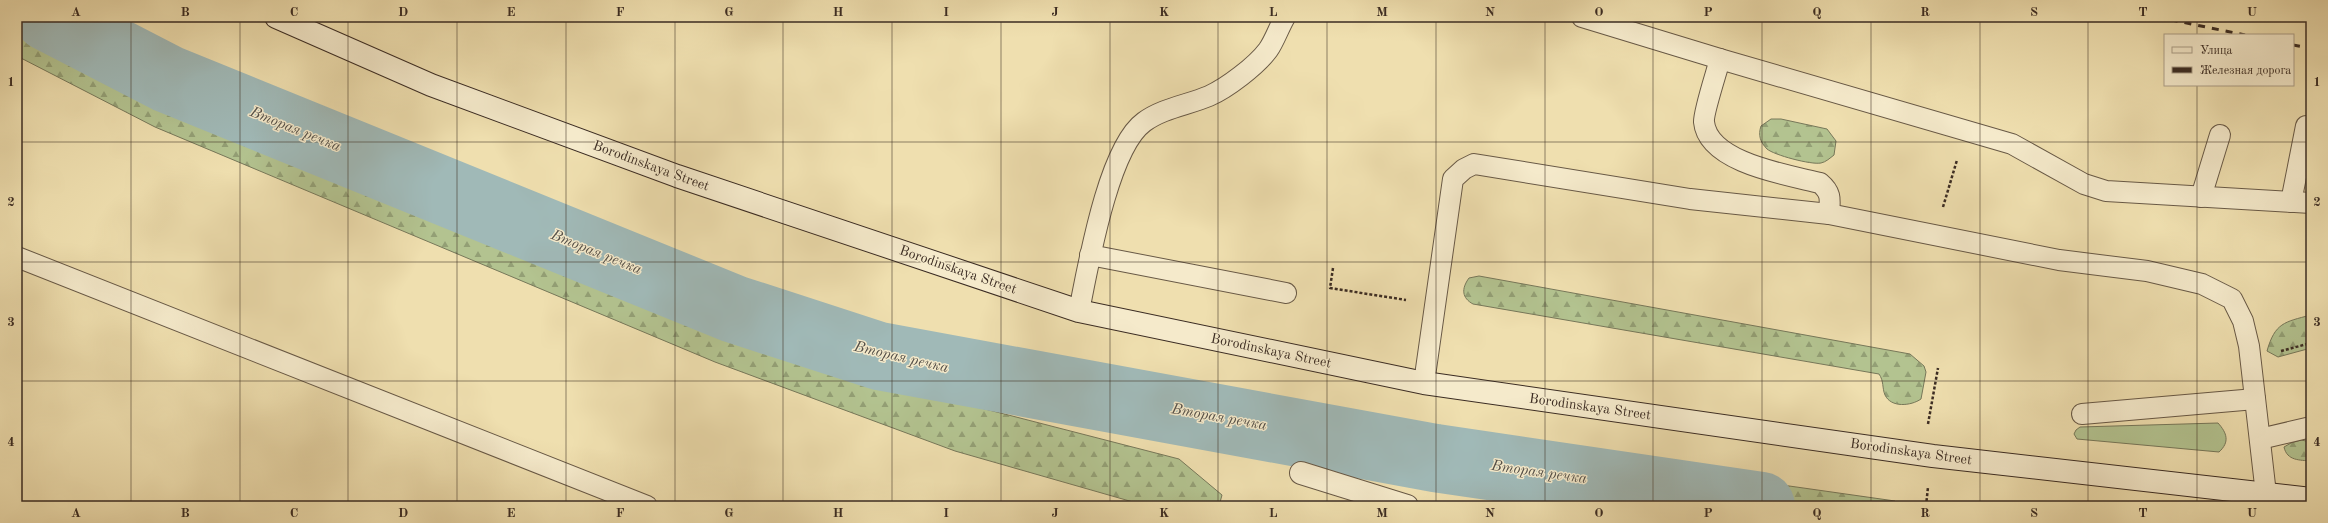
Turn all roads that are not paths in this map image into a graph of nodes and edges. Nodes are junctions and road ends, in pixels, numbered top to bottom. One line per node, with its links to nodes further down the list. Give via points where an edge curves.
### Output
1 (276, 17): 14 (main road, Borodinskaya Street, via 431,85 677,176)
2 (1285, 17): 11 (lane, via 1268,49 1242,75 1209,96 1178,106 1144,122 1131,135 1121,152)
3 (1582, 17): 4 (lane)
4 (1720, 59): 7 (lane, via 2012,144 2084,184 2106,191); 10 (lane, via 1704,122 1709,136 1720,150 1745,163 1820,183 1828,190 1831,198)
5 (2306, 126): 8 (lane)
6 (2220, 135): 7 (lane)
7 (2201, 197): 8 (lane)
8 (2291, 202): 9 (lane)
9 (2311, 203)
10 (1829, 214): 15 (lane, via 1690,199 1474,164 1453,179); 16 (lane, via 2060,260 2147,271 2202,284 2232,299 2243,321)
11 (1090, 255): 13 (lane); 14 (lane)
12 (17, 257): 23 (lane)
13 (1286, 293)
14 (1079, 312): 15 (main road, Borodinskaya Street)
15 (1424, 383): 21 (main road, Borodinskaya Street, via 1933,456)
16 (2255, 399): 17 (lane); 19 (lane)
17 (2082, 414)
18 (2311, 427): 19 (lane)
19 (2260, 439): 21 (lane)
20 (1301, 473): 24 (main road)
21 (2266, 494): 22 (main road, Borodinskaya Street)
22 (2311, 499)
23 (647, 506)
24 (1407, 506)

